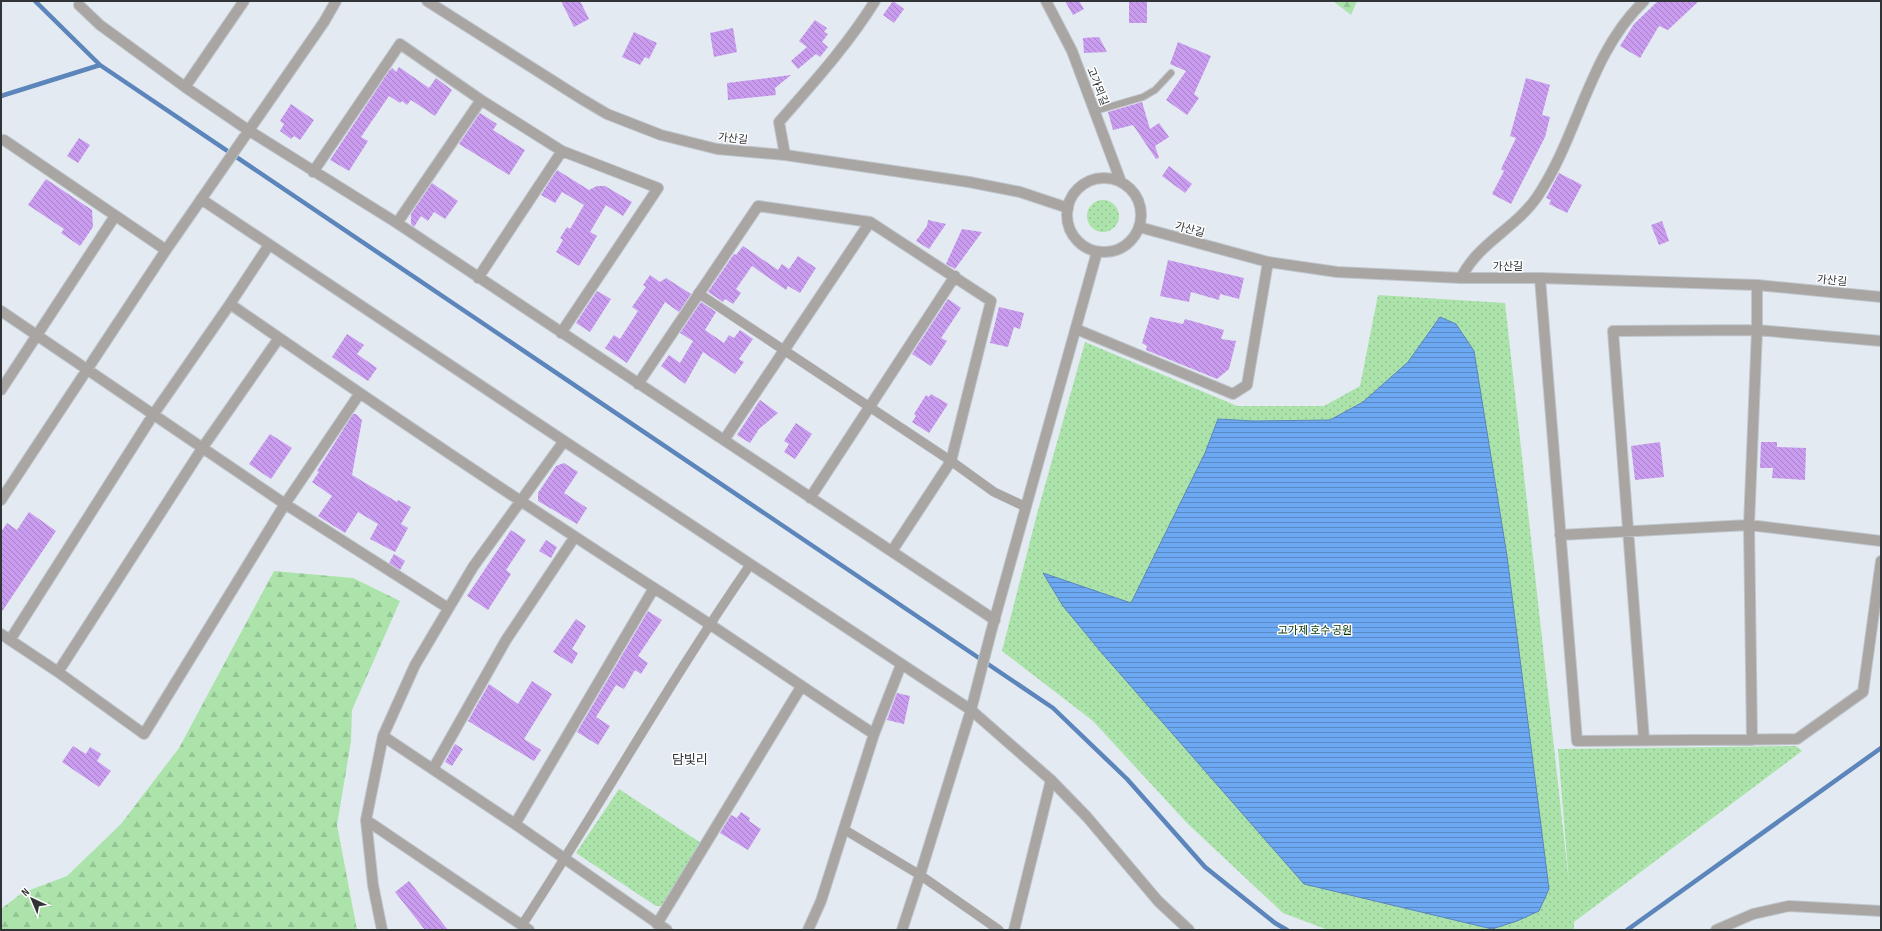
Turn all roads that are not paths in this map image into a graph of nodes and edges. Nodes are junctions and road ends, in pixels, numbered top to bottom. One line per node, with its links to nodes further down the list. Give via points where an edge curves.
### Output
1 (244, 1): 9 (street)
2 (336, 1): 12 (street)
3 (427, 1): 15 (street, 가산길, via 607,114 661,135 717,149)
4 (875, 1): 15 (street, via 836,58 779,122)
5 (1046, 1): 11 (street, 고가뫼길, via 1072,52)
6 (1644, 1): 30 (street, via 1614,36 1537,198 1524,213 1477,254)
7 (79, 5): 9 (street, via 100,24)
8 (1171, 73): 11 (lane, via 1155,90 1143,97)
9 (184, 87): 12 (street)
10 (481, 100): 14 (street); 16 (street, via 400,44); 22 (street)
11 (1095, 111): 17 (street, 고가뫼길)
12 (248, 130): 16 (street); 18 (street)
13 (4, 140): 20 (street)
14 (562, 151): 29 (street); 39 (street, via 658,188)
15 (785, 155): 19 (street, 가산길, via 969,182 1020,192)
16 (313, 172): 22 (street)
17 (1121, 182): 19 (street, via 1110,179 1088,182 1072,198); 23 (street, via 1130,188 1140,206 1142,217)
18 (201, 199): 24 (street); 25 (street)
19 (1068, 208): 26 (street, via 1068,220 1074,236 1086,248)
20 (115, 216): 25 (street); 40 (street)
21 (870, 222): 28 (street); 33 (street, via 758,206); 43 (street)
22 (396, 224): 29 (street)
23 (1139, 227): 26 (street, via 1131,240 1118,250); 27 (street, 가산길)
24 (269, 245): 35 (street); 51 (street)
25 (166, 250): 44 (street)
26 (1097, 252): 37 (street)
27 (1268, 262): 30 (street, 가산길, via 1337,272); 37 (street, via 1247,385 1233,394)
28 (955, 276): 48 (street); 53 (street, via 991,301)
29 (478, 278): 39 (street)
30 (1461, 278): 31 (street, 가산길)
31 (1540, 278): 32 (street, 가산길); 61 (street)
32 (1757, 286): 34 (street, 가산길); 38 (street)
33 (698, 293): 43 (street); 45 (street)
34 (1881, 297)
35 (230, 304): 41 (street); 49 (street)
36 (1, 311): 40 (street)
37 (1076, 329): 58 (street)
38 (1757, 330): 42 (street); 59 (street); 60 (street, via 1613,331)
39 (561, 333): 45 (street)
40 (37, 336): 44 (street); 46 (street)
41 (279, 338): 47 (street); 52 (street)
42 (1881, 341)
43 (784, 350): 48 (street); 50 (street)
44 (87, 370): 49 (street); 55 (street)
45 (638, 384): 50 (street)
46 (1, 390)
47 (360, 393): 56 (street); 57 (street)
48 (870, 407): 53 (street); 54 (street)
49 (152, 415): 52 (street); 72 (street)
50 (724, 440): 54 (street)
51 (564, 441): 56 (street); 66 (street)
52 (203, 447): 57 (street); 74 (street)
53 (951, 461): 58 (street, via 994,492); 64 (street)
54 (810, 498): 64 (street)
55 (1, 500)
56 (520, 501): 62 (street); 68 (street, via 473,567)
57 (285, 504): 68 (street); 74 (street, via 144,734)
58 (1026, 507): 69 (street)
59 (1749, 525): 60 (street); 63 (street); 80 (street)
60 (1628, 532): 61 (street); 79 (street)
61 (1560, 535): 79 (street, via 1577,741)
62 (574, 538): 67 (street); 81 (street, via 506,640)
63 (1881, 541)
64 (892, 551): 69 (street)
65 (1881, 561): 80 (street, via 1863,692 1797,739)
66 (750, 565): 70 (street); 73 (street)
67 (654, 588): 70 (street); 84 (street)
68 (448, 608): 78 (street, via 415,665)
69 (995, 620): 76 (street)
70 (709, 625): 75 (street); 86 (street)
71 (1, 634): 72 (street)
72 (10, 640): 74 (street)
73 (901, 665): 76 (street); 77 (street)
74 (58, 672)
75 (801, 687): 77 (street); 89 (street)
76 (971, 710): 82 (street); 87 (street)
77 (874, 734): 85 (street)
78 (383, 736): 81 (street); 83 (street)
79 (1644, 740): 80 (street)
80 (1752, 740)
81 (433, 769): 84 (street)
82 (1051, 780): 96 (street); 97 (street, via 1087,817 1158,901)
83 (366, 820): 90 (street); 91 (street, via 373,885)
84 (514, 824): 86 (street)
85 (845, 830): 87 (street); 93 (street, via 821,901)
86 (566, 859): 89 (street); 90 (street)
87 (920, 875): 94 (street); 95 (street)
88 (1881, 911): 98 (street, via 1789,906 1753,914)
89 (657, 924): 92 (street)
90 (526, 928)
91 (382, 930)
92 (667, 930)
93 (808, 930)
94 (902, 930)
95 (999, 930)
96 (1014, 930)
97 (1189, 930)
98 (1716, 930)

